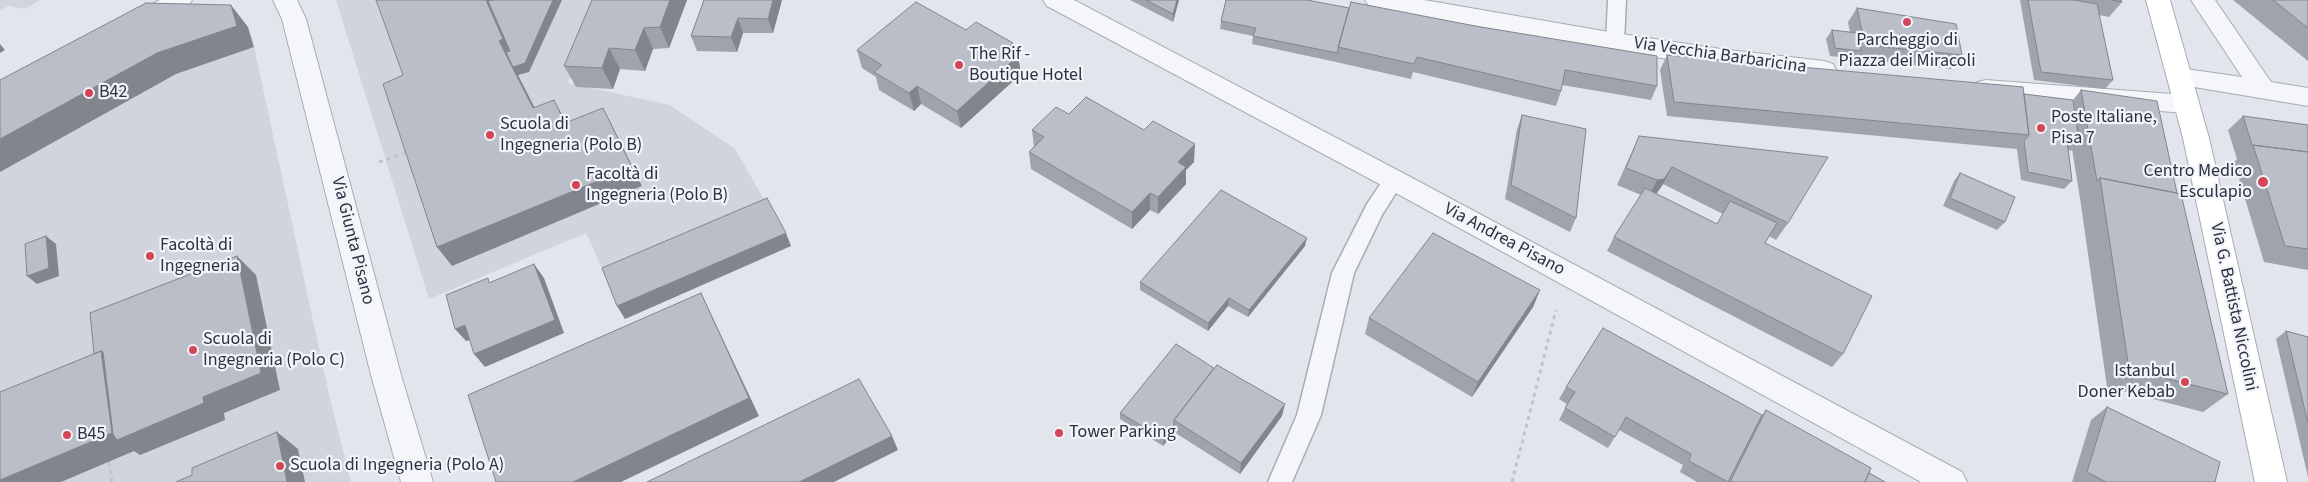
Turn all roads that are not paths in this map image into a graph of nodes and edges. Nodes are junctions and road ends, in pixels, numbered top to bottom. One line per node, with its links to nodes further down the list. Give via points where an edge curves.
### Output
1 (180, 0): 8 (street)
2 (284, 0): 17 (street, Via Giunta Pisano, via 294,19)
3 (1377, 0): 9 (street, Via Vecchia Barbaricina)
4 (1617, 0): 9 (lane)
5 (2158, 0): 11 (main road, Via G. Battista Niccolini)
6 (2203, 0): 13 (street)
7 (1064, 2): 16 (street, Via Andrea Pisano)
8 (120, 29)
9 (1615, 42): 10 (street, Via Vecchia Barbaricina)
10 (1847, 73)
11 (2179, 77): 13 (street); 15 (main road, Via G. Battista Niccolini)
12 (1964, 87): 15 (street, via 2022,94)
13 (2263, 90): 14 (street)
14 (2308, 97)
15 (2186, 104): 20 (main road, Via G. Battista Niccolini)
16 (1394, 180): 18 (lane, via 1374,210 1343,273 1309,415); 19 (street, Via Andrea Pisano)
17 (416, 482)
18 (1280, 482)
19 (1951, 482)
20 (2270, 482)

